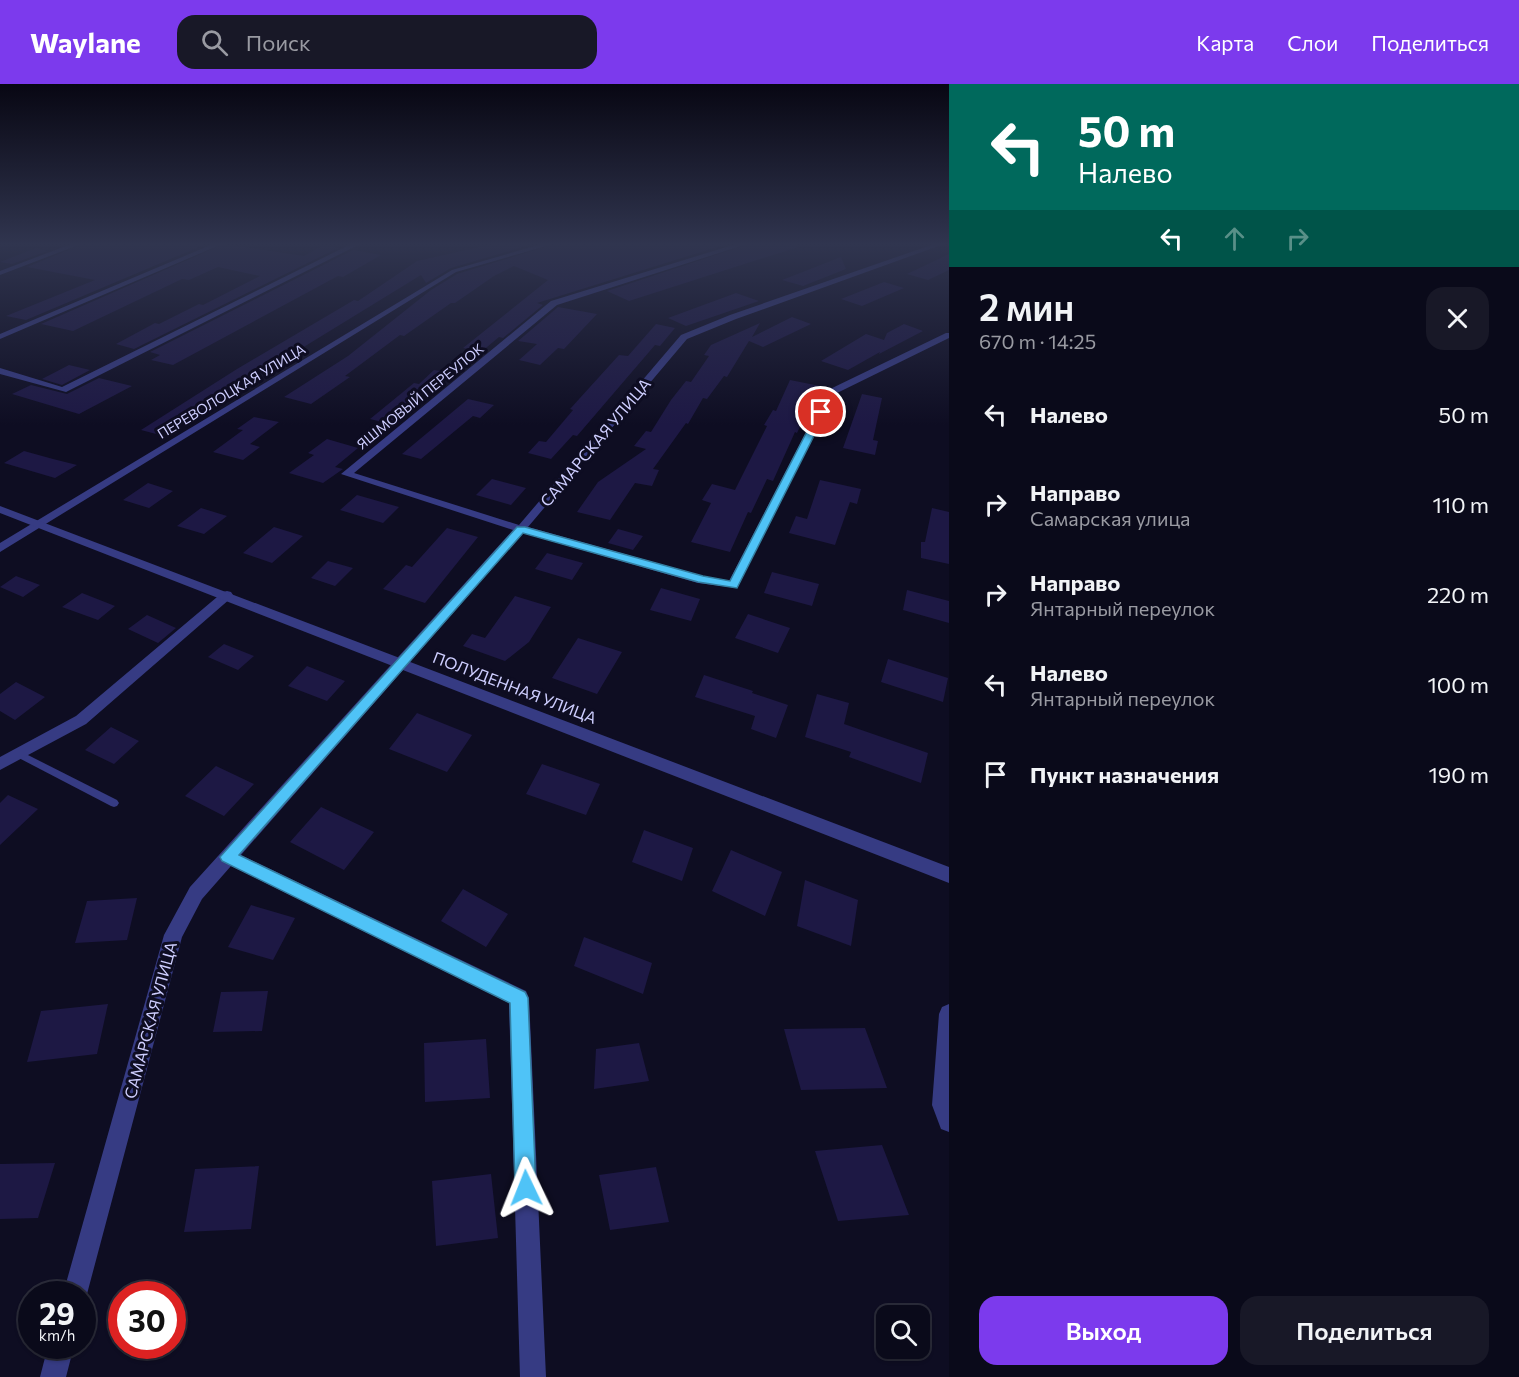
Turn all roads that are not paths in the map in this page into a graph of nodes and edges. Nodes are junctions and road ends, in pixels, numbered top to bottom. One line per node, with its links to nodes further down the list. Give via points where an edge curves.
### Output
1 (77, 304): 7 (street)
2 (235, 304): 8 (street, via 63,390)
3 (399, 304): 10 (street, ПЕРЕВОЛОЦКАЯ УЛИЦА)
4 (552, 304): 11 (street, ЯШМОВЫЙ ПЕРЕУЛОК, via 346,474)
5 (771, 304): 11 (street, САМАРСКАЯ УЛИЦА, via 684,337)
6 (949, 335): 11 (street, via 831,392 733,585 702,580)
7 (0, 337)
8 (0, 371)
9 (0, 509): 10 (street, ПОЛУДЕННАЯ УЛИЦА)
10 (39, 524): 12 (street, ПЕРЕВОЛОЦКАЯ УЛИЦА); 13 (street, ПОЛУДЕННАЯ УЛИЦА)
11 (521, 529): 14 (street, САМАРСКАЯ УЛИЦА)
12 (0, 548)
13 (227, 595): 14 (street, ПОЛУДЕННАЯ УЛИЦА); 15 (street, via 81,720)
14 (401, 662): 18 (street, САМАРСКАЯ УЛИЦА); 19 (street, ПОЛУДЕННАЯ УЛИЦА)
15 (18, 754): 16 (street); 17 (lane)
16 (0, 764)
17 (114, 803)
18 (228, 857): 22 (street, САМАРСКАЯ УЛИЦА, via 196,893 173,935); 25 (street, via 519,998)
19 (949, 875)
20 (949, 1014): 21 (street, via 943,1105)
21 (949, 1121)
22 (79, 1281)
23 (58, 1359): 24 (street)
24 (53, 1377)
25 (533, 1377)

